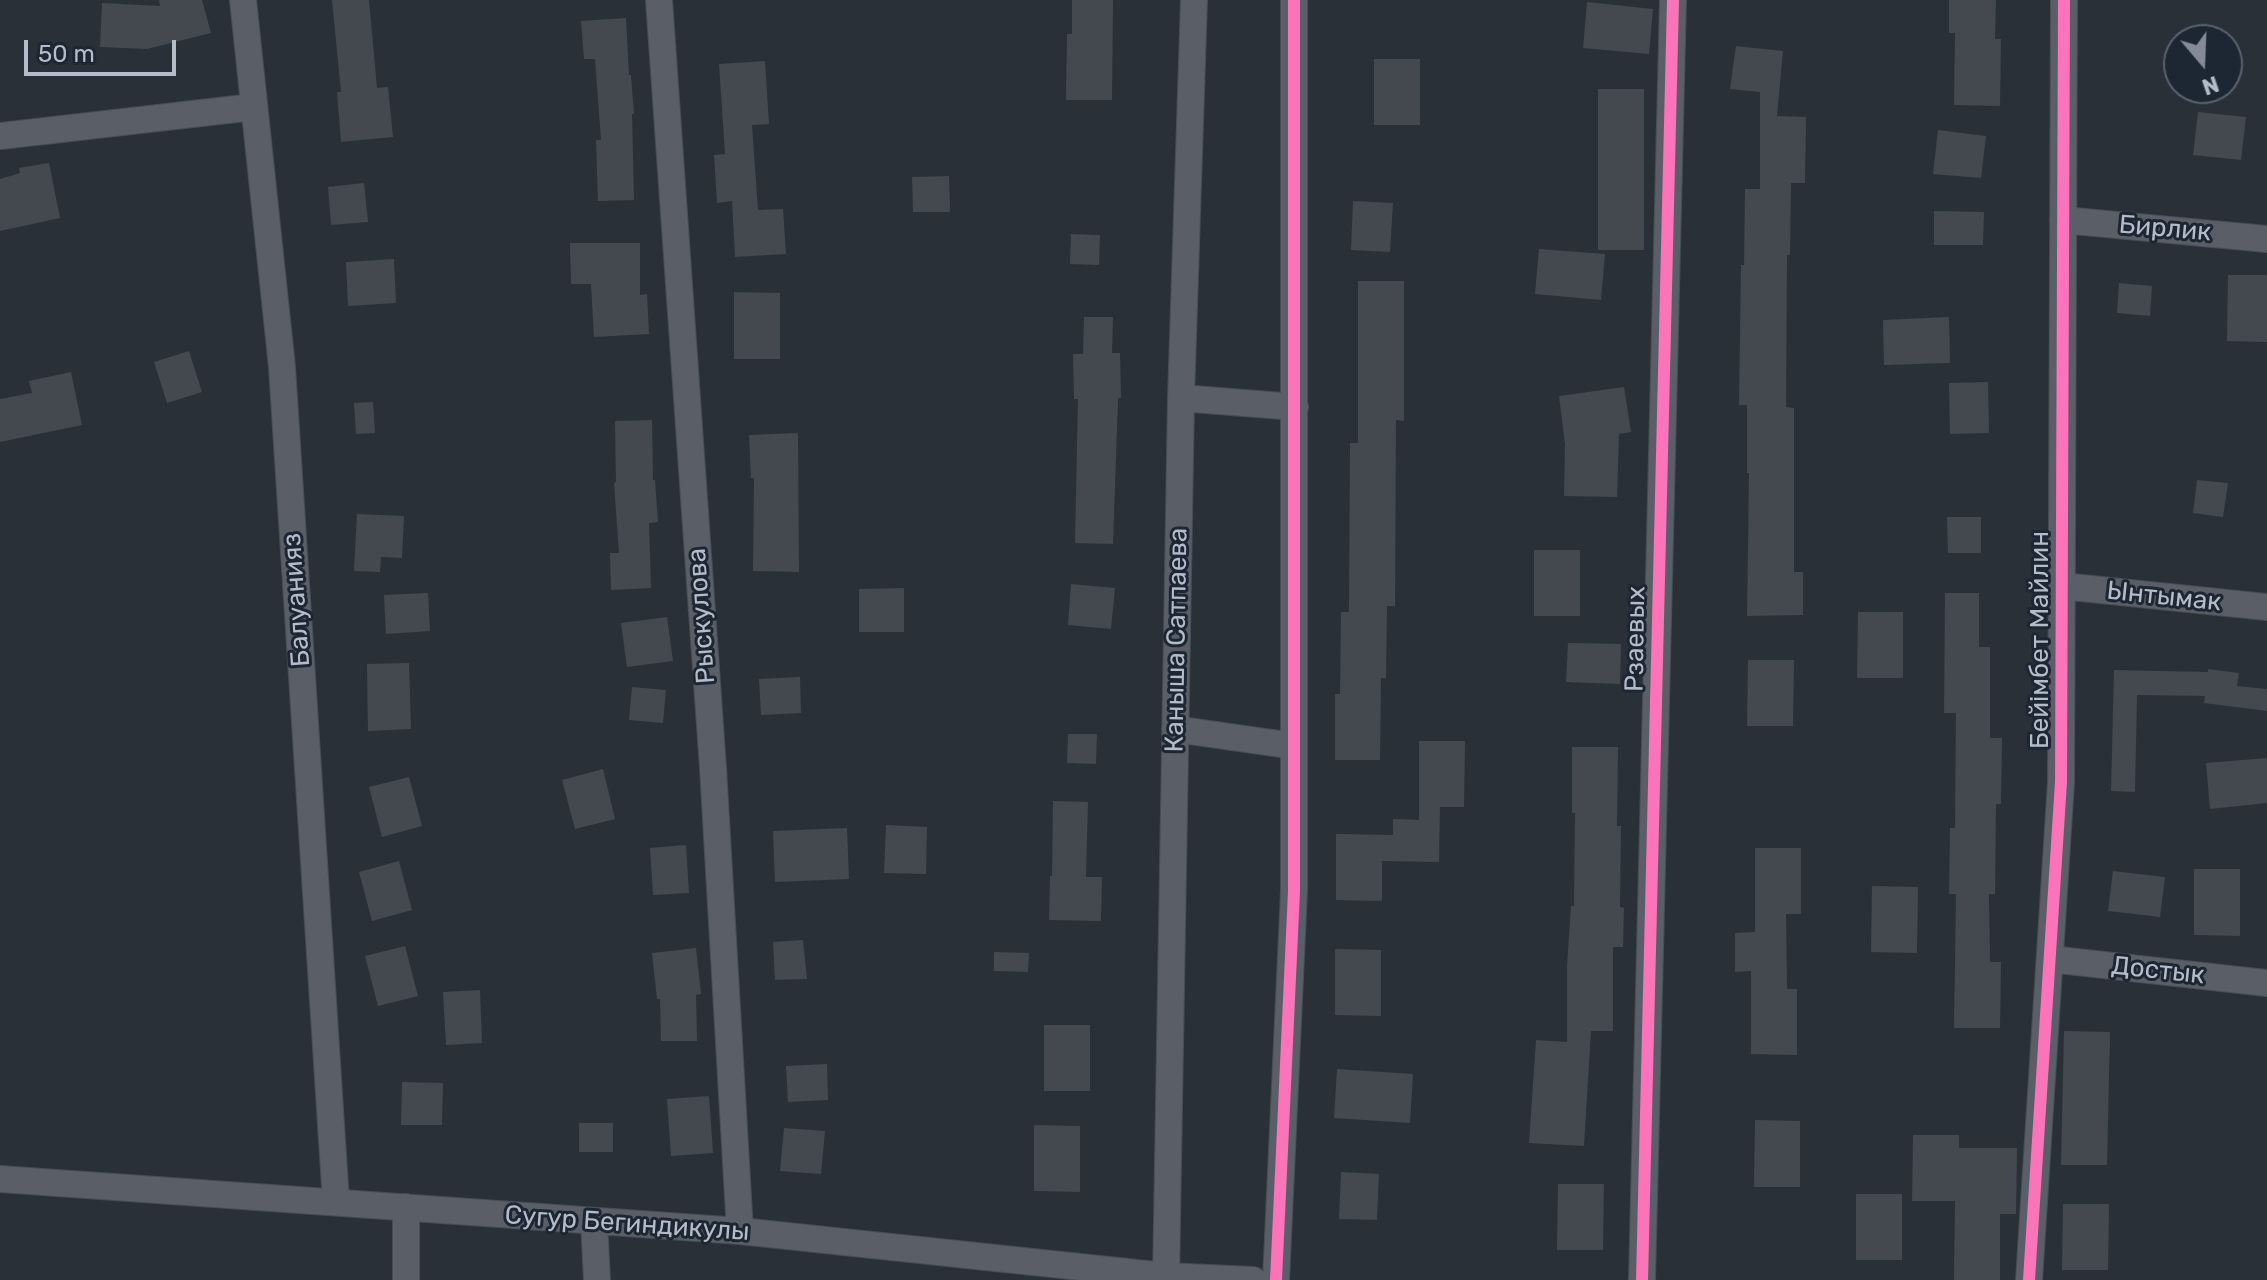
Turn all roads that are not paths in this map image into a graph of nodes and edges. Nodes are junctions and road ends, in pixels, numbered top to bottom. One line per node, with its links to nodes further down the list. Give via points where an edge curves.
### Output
1 (243, 0): 7 (street, Балуанияз)
2 (659, 0): 23 (street, Рыскулова)
3 (1194, 0): 11 (street, Каныша Сатпаева)
4 (1294, 0): 12 (street)
5 (1673, 0): 30 (street, Рзаевых)
6 (2064, 0): 9 (street, Бейімбет Майлин)
7 (254, 107): 8 (street); 20 (street, Балуанияз, via 282,367)
8 (0, 136)
9 (2063, 220): 10 (street, Бирлик); 13 (street, Бейімбет Майлин)
10 (2267, 239)
11 (1181, 398): 12 (street); 15 (street, Каныша Сатпаева)
12 (1295, 407): 16 (street)
13 (2062, 586): 14 (street, Ынтымак); 17 (street, Бейімбет Майлин, via 2061,782)
14 (2267, 607)
15 (1175, 729): 16 (street); 25 (street, Каныша Сатпаева)
16 (1294, 746): 29 (street, via 1294,891)
17 (2050, 959): 18 (street, Достык); 31 (street, Бейімбет Майлин)
18 (2267, 983)
19 (0, 1179): 20 (street, Сугур Бегиндикулы)
20 (336, 1202): 21 (street, Сугур Бегиндикулы)
21 (406, 1207): 22 (street, Сугур Бегиндикулы); 26 (street)
22 (594, 1221): 23 (street, Сугур Бегиндикулы); 27 (street)
23 (740, 1231): 24 (street, Сугур Бегиндикулы)
24 (997, 1269): 25 (street, Сугур Бегиндикулы)
25 (1166, 1278): 28 (street, Сугур Бегиндикулы)
26 (406, 1280)
27 (597, 1280)
28 (1253, 1280)
29 (1276, 1280)
30 (1642, 1280)
31 (2029, 1280)

